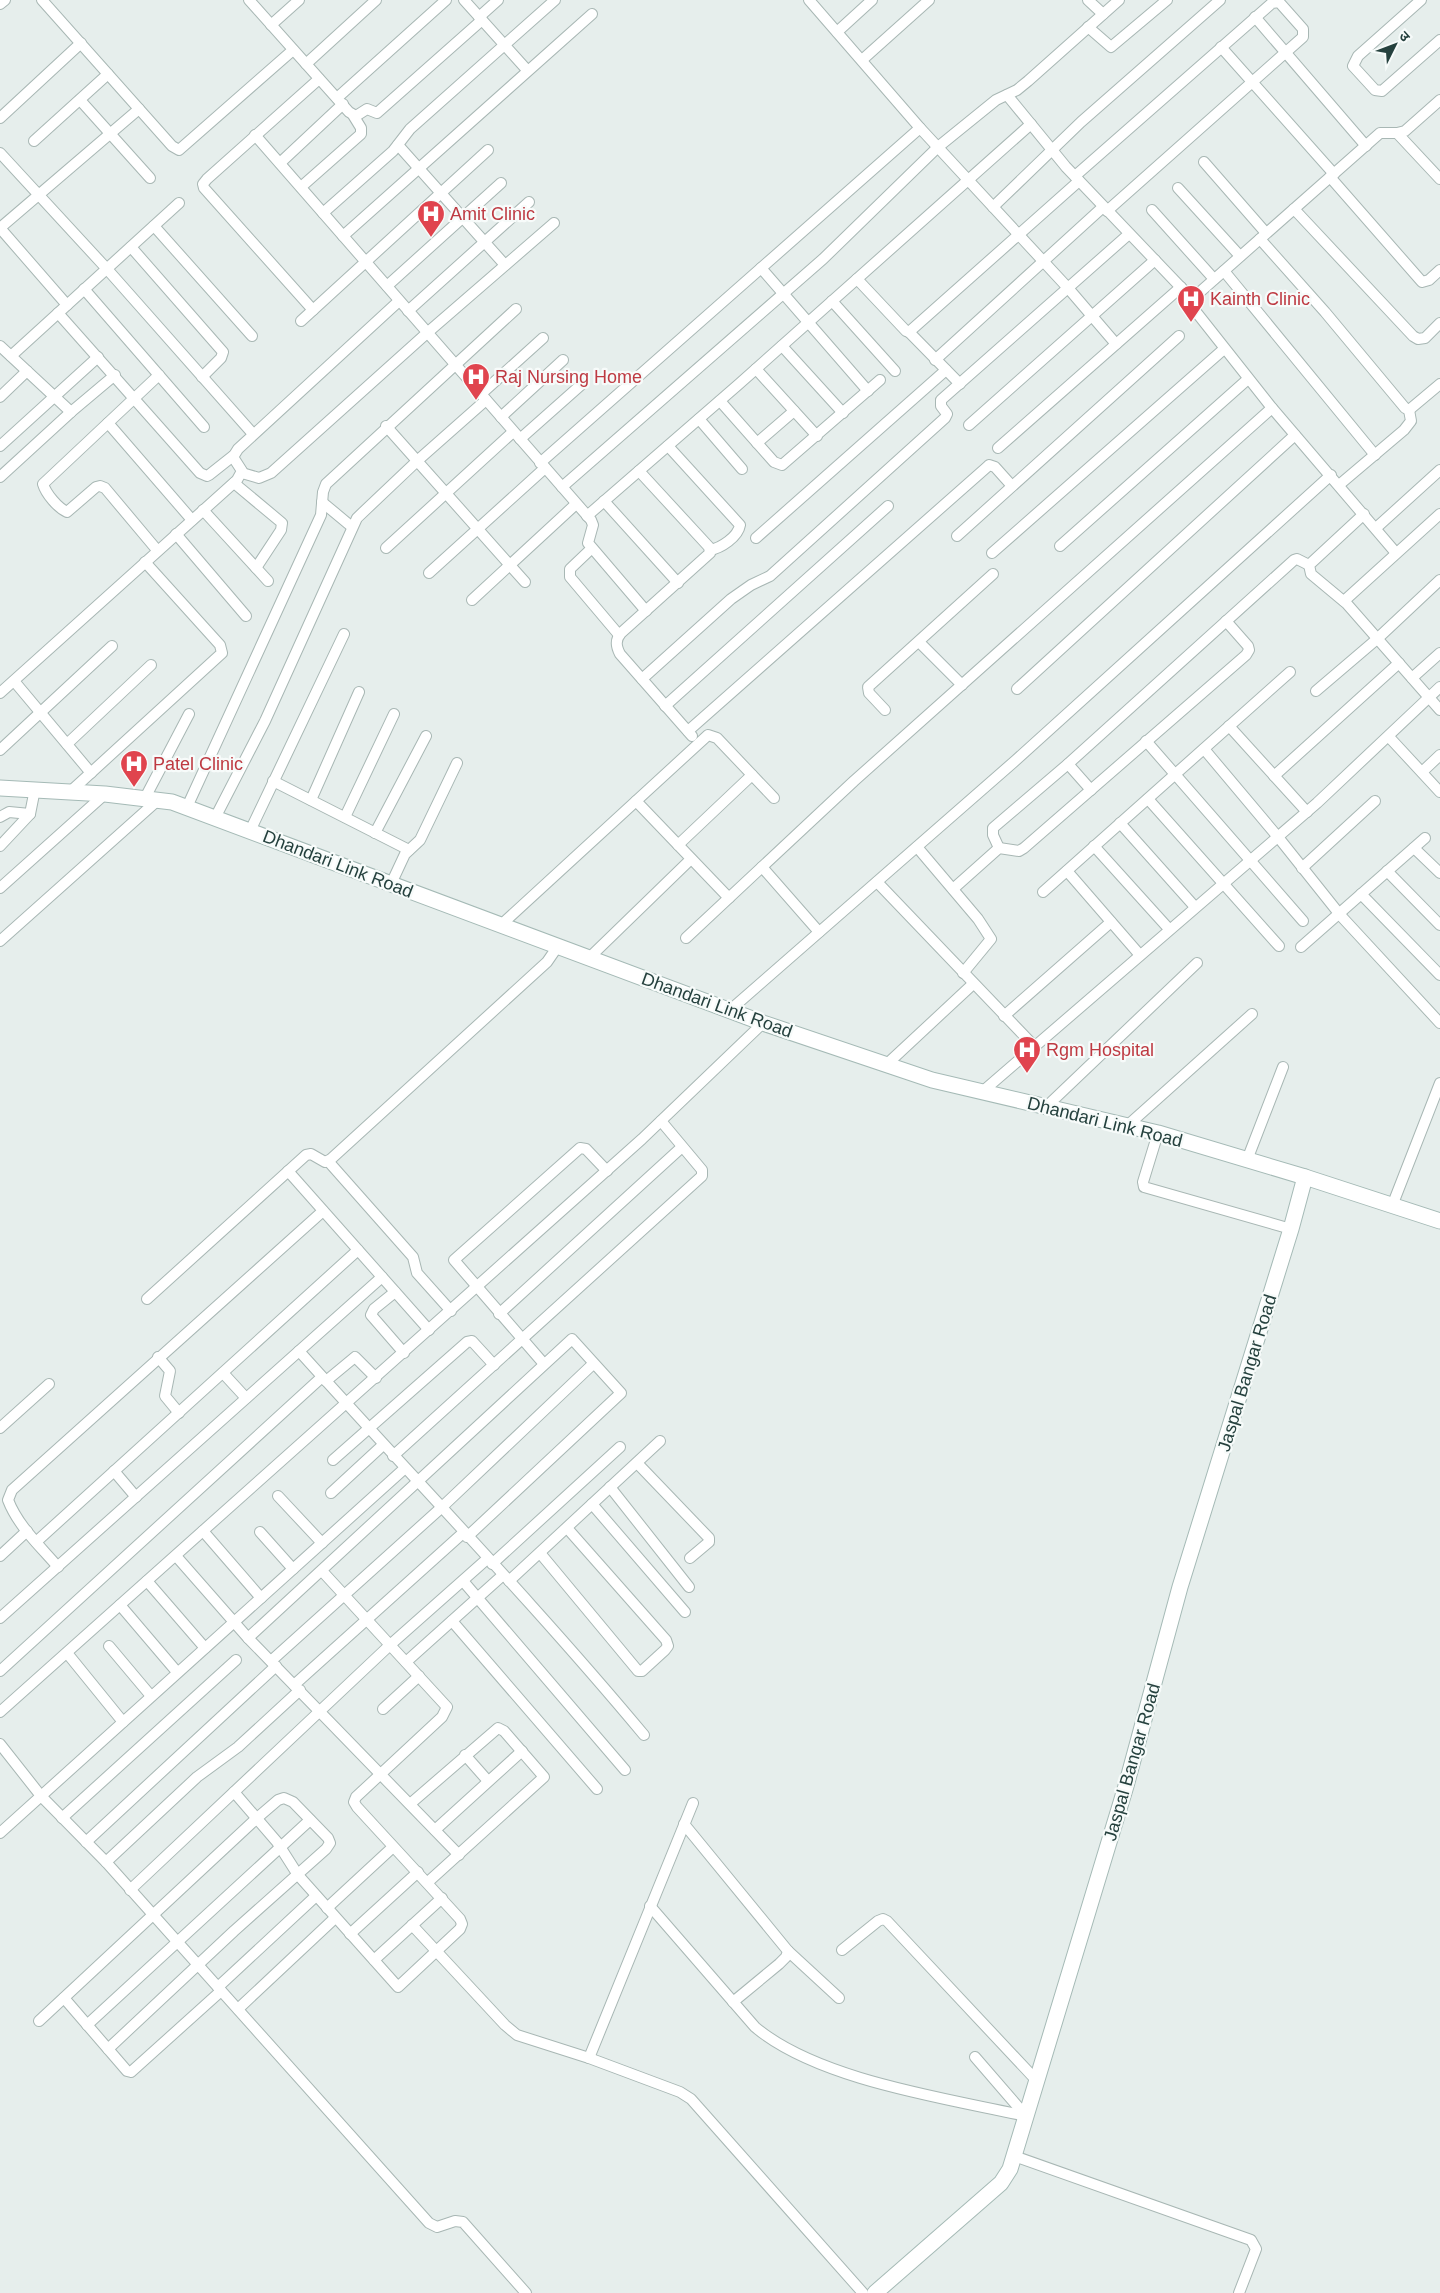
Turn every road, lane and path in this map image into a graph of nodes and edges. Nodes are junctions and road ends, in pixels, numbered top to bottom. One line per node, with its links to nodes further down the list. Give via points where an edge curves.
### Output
1 (5, 0): 18 (street)
2 (42, 0): 27 (street)
3 (249, 0): 23 (street)
4 (299, 0): 23 (street)
5 (376, 0): 33 (street)
6 (446, 0): 41 (street)
7 (464, 0): 22 (street)
8 (498, 0): 22 (street)
9 (555, 0): 28 (street)
10 (809, 0): 25 (street)
11 (929, 0): 32 (street)
12 (1088, 0): 20 (street)
13 (1119, 0): 20 (street)
14 (1167, 0): 24 (street, via 1111,47)
15 (1220, 0): 55 (street, via 1081,122)
16 (1421, 0): 26 (street, via 1358,56 1353,66 1375,90 1382,91)
17 (865, 2): 25 (street)
18 (0, 4)
19 (592, 14): 34 (street)
20 (1103, 14): 24 (street)
21 (1255, 17): 29 (street); 31 (street); 31 (street, via 1272,3 1279,2 1285,7 1304,33)
22 (481, 19): 28 (street); 43 (street, via 377,113 367,109)
23 (271, 25): 30 (street)
24 (1088, 27): 38 (street, via 1028,81)
25 (837, 32): 32 (street)
26 (1440, 40)
27 (81, 43): 35 (street); 44 (street)
28 (505, 45): 34 (street); 51 (street, via 410,129)
29 (1221, 47): 37 (street); 62 (street)
30 (294, 50): 33 (street); 42 (street, via 179,150)
31 (1285, 54): 37 (street); 52 (street)
32 (862, 60): 46 (street)
33 (306, 64): 36 (street)
34 (527, 70): 59 (street)
35 (108, 74): 39 (street); 42 (street)
36 (319, 78): 41 (street); 49 (street)
37 (1252, 81): 60 (street); 74 (street)
38 (1007, 95): 45 (street); 53 (street, via 996,100)
39 (80, 100): 48 (street); 50 (street)
40 (1440, 100): 47 (street, via 1405,131)
41 (340, 101): 43 (street); 58 (street)
42 (139, 109): 48 (street)
43 (353, 115): 66 (street, via 361,134)
44 (0, 118)
45 (1031, 124): 55 (street); 64 (street)
46 (920, 128): 53 (street); 92 (street)
47 (1397, 133): 52 (street, via 1380,133); 63 (street)
48 (110, 134): 61 (street); 69 (street)
49 (255, 135): 58 (street); 108 (street, via 203,186)
50 (34, 142)
51 (398, 145): 59 (street); 76 (street)
52 (1366, 146): 60 (street)
53 (938, 147): 64 (street); 102 (street, via 823,259)
54 (488, 150): 68 (street)
55 (1053, 151): 62 (street); 72 (street)
56 (0, 153): 69 (street)
57 (1204, 162): 84 (street)
58 (280, 164): 66 (street)
59 (420, 168): 68 (street); 83 (street)
60 (1332, 175): 73 (street); 94 (street, via 1422,282)
61 (150, 178)
62 (1077, 178): 74 (street); 81 (street)
63 (1440, 178)
64 (968, 180): 72 (street); 96 (street)
65 (501, 183): 77 (street)
66 (301, 187): 76 (street)
67 (1178, 188): 87 (street)
68 (441, 194): 77 (street); 90 (street)
69 (38, 196): 80 (street); 93 (street)
70 (529, 202): 85 (street)
71 (179, 203): 79 (street)
72 (993, 207): 81 (street)
73 (1294, 208): 84 (street); 114 (street, via 1413,336 1425,338)
74 (1105, 209): 82 (street); 89 (street)
75 (1152, 210): 97 (street)
76 (322, 213): 83 (street)
77 (463, 218): 85 (street); 98 (street)
78 (554, 223): 91 (street)
79 (154, 226): 86 (street); 117 (street)
80 (0, 228): 106 (street)
81 (1018, 234): 89 (street); 115 (street)
82 (1129, 234): 88 (street); 100 (street)
83 (343, 236): 90 (street)
84 (1263, 236): 87 (street); 148 (street)
85 (484, 242): 91 (street); 109 (street)
86 (131, 247): 93 (street); 135 (street, via 223,352)
87 (1240, 256): 95 (street)
88 (1155, 260): 99 (street); 111 (street)
89 (1043, 261): 100 (street); 127 (street)
90 (366, 262): 98 (street); 108 (street)
91 (505, 265): 116 (street)
92 (761, 268): 102 (street); 169 (street)
93 (107, 269): 101 (street); 135 (street)
94 (1440, 270)
95 (1224, 271): 97 (street); 166 (street)
96 (856, 279): 105 (street); 115 (street)
97 (1214, 279): 103 (street)
98 (387, 286): 104 (street)
99 (1181, 287): 103 (street); 120 (street)
100 (1068, 288): 111 (street); 139 (street)
101 (84, 290): 106 (street); 134 (street)
102 (783, 293): 113 (street); 179 (street)
103 (1192, 298): 123 (street, via 1190,305)
104 (399, 301): 109 (street); 158 (street)
105 (832, 301): 113 (street); 132 (street)
106 (67, 305): 110 (street)
107 (516, 309): 128 (street)
108 (313, 310): 112 (street)
109 (408, 311): 116 (street)
110 (58, 313): 124 (street); 125 (street)
111 (1092, 316): 120 (street); 155 (street)
112 (301, 321)
113 (808, 322): 122 (street); 141 (street)
114 (1440, 323)
115 (909, 332): 127 (street)
116 (427, 333): 128 (street); 173 (street, via 272,473 260,478)
117 (252, 336)
118 (1179, 336): 178 (street)
119 (543, 338): 145 (street)
120 (1116, 344): 165 (street)
121 (0, 346): 124 (street)
122 (782, 346): 129 (street); 151 (street)
123 (1224, 349): 136 (street); 201 (street)
124 (11, 356): 131 (street)
125 (98, 357): 133 (street); 143 (street)
126 (563, 360): 152 (street)
127 (936, 360): 130 (street)
128 (454, 364): 145 (street); 157 (street)
129 (756, 369): 146 (street); 149 (street)
130 (946, 370): 139 (street); 195 (street)
131 (28, 371): 142 (street); 143 (street)
132 (895, 371)
133 (115, 375): 144 (street); 150 (street)
134 (159, 375): 144 (street); 156 (street)
135 (202, 377): 158 (street)
136 (1248, 379): 147 (street); 196 (street)
137 (880, 380): 141 (street)
138 (582, 384): 159 (street)
139 (960, 384): 228 (street, via 940,402 947,414 945,418 770,576 731,599)
140 (1440, 384): 148 (street)
141 (868, 391): 151 (street)
142 (0, 396)
143 (55, 397): 150 (street); 163 (street)
144 (135, 397): 154 (street); 167 (street, via 204,475 209,475)
145 (483, 397): 152 (street); 168 (street)
146 (720, 401): 153 (street); 162 (street)
147 (1272, 408): 160 (street); 230 (street)
148 (1409, 410): 166 (street, via 1410,425)
149 (794, 411): 161 (street); 162 (street)
150 (71, 412): 175 (street)
151 (843, 413): 161 (street)
152 (501, 417): 159 (street)
153 (699, 419): 164 (street); 170 (street)
154 (108, 423): 189 (street); 199 (street, via 44,481 43,486 67,512 92,490 100,486 105,488)
155 (969, 425)
156 (204, 426)
157 (386, 426): 168 (street); 182 (street, via 330,478 324,488)
158 (253, 434): 167 (street)
159 (517, 435): 169 (street); 180 (street)
160 (1295, 435): 174 (street); 232 (street)
161 (817, 436): 162 (street, via 782,466)
162 (757, 443)
163 (0, 446)
164 (668, 446): 172 (street); 200 (street, via 740,525 724,545)
165 (998, 448)
166 (1376, 455): 177 (street)
167 (233, 456): 173 (street)
168 (417, 461): 180 (street); 190 (street, via 357,518)
169 (543, 466): 179 (street); 192 (street)
170 (742, 470)
171 (1440, 470): 191 (street)
172 (639, 471): 181 (street); 200 (street)
173 (242, 473): 176 (street)
174 (1331, 475): 177 (street); 287 (street)
175 (0, 477)
176 (234, 483): 185 (street); 206 (street, via 282,523 281,530)
177 (1339, 485): 186 (street)
178 (1012, 486): 194 (street); 244 (street, via 995,467 989,465)
179 (562, 487): 183 (street)
180 (445, 494): 192 (street); 197 (street)
181 (604, 501): 188 (street); 212 (street)
182 (322, 502): 190 (street); 273 (street, via 321,515)
183 (576, 504): 188 (street); 204 (street)
184 (888, 506): 237 (street)
185 (203, 510): 189 (street); 206 (street)
186 (1364, 514): 191 (street); 205 (street)
187 (1440, 514): 202 (street)
188 (587, 516): 198 (street, via 594,525 588,539)
189 (192, 520): 193 (street)
190 (352, 527): 278 (street, via 265,721)
191 (1376, 528): 202 (street)
192 (478, 529): 204 (street); 207 (street)
193 (176, 534): 199 (street); 216 (street)
194 (957, 536)
195 (756, 538)
196 (1060, 546)
197 (386, 548)
198 (591, 548): 215 (street); 219 (street, via 570,569 570,577)
199 (158, 550): 203 (street)
200 (710, 550): 212 (street, via 708,556)
201 (992, 553)
202 (1396, 553): 214 (street)
203 (145, 562): 229 (street); 256 (street, via 220,645 222,653)
204 (510, 565): 211 (street); 213 (street)
205 (1309, 565): 214 (street, via 1311,574); 217 (street, via 1294,560)
206 (256, 568): 210 (street)
207 (428, 573)
208 (993, 574): 221 (street)
209 (1440, 580): 220 (street)
210 (268, 581)
211 (525, 582)
212 (678, 583): 215 (street)
213 (472, 600)
214 (1344, 601): 220 (street)
215 (646, 611): 219 (street)
216 (246, 616)
217 (1226, 621): 247 (street, via 1248,646 1246,655); 254 (street)
218 (344, 634): 260 (street)
219 (619, 635): 228 (street, via 616,644 620,654)
220 (1377, 639): 224 (street); 233 (street)
221 (918, 642): 230 (street); 238 (street, via 868,687 869,693)
222 (112, 646): 240 (street)
223 (1440, 653): 227 (street)
224 (1399, 663): 227 (street); 259 (street)
225 (151, 665): 249 (street)
226 (1290, 672): 243 (street)
227 (1412, 678): 236 (street)
228 (642, 680): 237 (street)
229 (14, 681): 235 (street); 240 (street)
230 (962, 685): 293 (street)
231 (1440, 687): 236 (street)
232 (1017, 689)
233 (1316, 691)
234 (359, 692): 270 (street)
235 (0, 693)
236 (1429, 698): 239 (street); 246 (street)
237 (665, 706): 244 (street)
238 (885, 710)
239 (1440, 710)
240 (40, 712): 249 (street); 251 (street)
241 (189, 714): 269 (street)
242 (394, 714): 277 (street)
243 (1229, 726): 250 (street); 259 (street)
244 (688, 731): 248 (street)
245 (426, 736): 281 (street)
246 (1389, 737): 255 (street); 274 (street)
247 (1146, 741): 257 (street); 263 (street)
248 (698, 743): 258 (street, via 711,735); 271 (street)
249 (67, 744): 256 (street)
250 (1204, 749): 257 (street); 282 (street)
251 (0, 750)
252 (1440, 755): 255 (street)
253 (457, 763): 290 (street, via 420,840)
254 (1068, 764): 263 (street); 288 (street, via 993,828 992,835)
255 (1422, 772): 265 (street)
256 (91, 773): 264 (street)
257 (1176, 774): 268 (street); 292 (street)
258 (752, 775): 267 (street); 284 (street)
259 (1274, 776): 274 (street)
260 (273, 781): 270 (street); 280 (street)
261 (0, 788): 262 (street, Dhandari Link Road)
262 (35, 789): 264 (street, Dhandari Link Road); 275 (street)
263 (1091, 790): 288 (street, via 1024,848 1019,851)
264 (71, 791): 266 (street, Dhandari Link Road)
265 (1440, 792)
266 (105, 794): 269 (street, Dhandari Link Road); 301 (street)
267 (774, 798)
268 (1148, 798): 279 (street); 299 (street)
269 (152, 799): 273 (street, Dhandari Link Road); 315 (street)
270 (311, 800): 277 (street)
271 (636, 801): 284 (street); 310 (street)
272 (1375, 801): 294 (street)
273 (187, 808): 278 (street, Dhandari Link Road)
274 (1307, 812): 282 (street)
275 (30, 814): 276 (street, via 10,812); 285 (street)
276 (0, 817)
277 (345, 817): 281 (street)
278 (215, 818): 280 (street, Dhandari Link Road)
279 (1120, 823): 286 (street); 306 (street)
280 (250, 831): 300 (street, Dhandari Link Road)
281 (375, 832): 290 (street)
282 (1278, 836): 292 (street); 294 (street)
283 (1425, 838): 289 (street)
284 (678, 845): 291 (street)
285 (0, 846)
286 (1094, 846): 295 (street); 312 (street)
287 (917, 847): 298 (street); 302 (street)
288 (999, 848): 302 (street)
289 (1414, 848): 296 (street); 297 (street)
290 (409, 850): 300 (street)
291 (691, 859): 305 (street); 320 (street)
292 (1250, 860): 299 (street); 308 (street)
293 (762, 867): 305 (street); 313 (street)
294 (1302, 868): 307 (street)
295 (1066, 871): 303 (street); 309 (street)
296 (1387, 871): 304 (street); 311 (street)
297 (1440, 873)
298 (877, 882): 313 (street); 322 (street)
299 (1224, 882): 306 (street); 317 (street)
300 (390, 884): 310 (street, Dhandari Link Road)
301 (0, 888)
302 (953, 889): 322 (street, via 989,932 991,939)
303 (1043, 892)
304 (1361, 894): 307 (street); 323 (street)
305 (728, 898): 314 (street)
306 (1195, 907): 312 (street)
307 (1339, 914): 318 (street); 329 (street)
308 (1303, 921)
309 (1111, 922): 319 (street); 327 (street)
310 (501, 925): 316 (street, Dhandari Link Road)
311 (1440, 925)
312 (1169, 929): 319 (street)
313 (819, 932): 325 (street)
314 (686, 938)
315 (0, 941)
316 (558, 946): 320 (street, Dhandari Link Road); 341 (street, via 547,962)
317 (1280, 946)
318 (1301, 947)
319 (1139, 954): 330 (street)
320 (588, 958): 325 (street, Dhandari Link Road)
321 (1197, 964): 335 (street)
322 (963, 973): 324 (street)
323 (1440, 975)
324 (973, 984): 327 (street); 331 (street)
325 (729, 1011): 328 (street, Dhandari Link Road)
326 (1252, 1014): 337 (street)
327 (1004, 1016): 330 (street)
328 (763, 1023): 331 (street, Dhandari Link Road); 336 (street)
329 (1440, 1023)
330 (1034, 1046): 334 (street)
331 (886, 1065): 334 (street, Dhandari Link Road)
332 (1283, 1067): 340 (street)
333 (1440, 1082): 345 (street)
334 (982, 1092): 335 (street, Dhandari Link Road)
335 (1046, 1107): 337 (street, Dhandari Link Road)
336 (661, 1121): 339 (street); 343 (street)
337 (1128, 1126): 338 (street, Dhandari Link Road)
338 (1158, 1134): 340 (street, Dhandari Link Road); 348 (street, via 1144,1187)
339 (682, 1147): 355 (street); 357 (street, via 702,1170 702,1176)
340 (1247, 1160): 344 (street, Dhandari Link Road)
341 (328, 1162): 342 (street, via 308,1154); 354 (street, via 413,1257 417,1273)
342 (288, 1171): 346 (street); 353 (street)
343 (607, 1171): 351 (street); 351 (street, via 586,1149 580,1148 454,1260)
344 (1305, 1177): 345 (street, Dhandari Link Road); 348 (street, Jaspal Bangar Road)
345 (1392, 1206): 347 (street, Dhandari Link Road)
346 (323, 1211): 349 (street); 360 (street)
347 (1440, 1221)
348 (1292, 1229): 484 (street, Jaspal Bangar Road, via 1180,1587 1131,1767)
349 (358, 1250): 350 (street); 364 (street)
350 (382, 1277): 352 (street); 358 (street)
351 (477, 1288): 354 (street); 355 (street)
352 (395, 1292): 356 (street); 359 (street, via 374,1309 372,1315)
353 (147, 1298)
354 (451, 1311): 356 (street)
355 (499, 1314): 357 (street)
356 (430, 1330): 359 (street)
357 (522, 1340): 361 (street); 363 (street)
358 (299, 1351): 366 (street); 368 (street)
359 (404, 1353): 365 (street)
360 (158, 1357): 370 (street, via 170,1371 165,1396); 389 (street, via 12,1490 8,1500)
361 (544, 1364): 362 (street, via 572,1339); 381 (street)
362 (593, 1364): 387 (street); 392 (street, via 620,1393)
363 (494, 1365): 372 (street, via 472,1342 467,1342); 376 (street)
364 (223, 1373): 368 (street); 370 (street)
365 (376, 1378): 366 (street, via 355,1357); 369 (street)
366 (324, 1379): 369 (street); 424 (street)
367 (49, 1384): 371 (street)
368 (246, 1398): 385 (street)
369 (347, 1404): 372 (street); 390 (street)
370 (179, 1413): 380 (street)
371 (0, 1428)
372 (369, 1428): 374 (street); 377 (street)
373 (660, 1441): 378 (street)
374 (383, 1445): 376 (street); 383 (street)
375 (620, 1447): 399 (street)
376 (393, 1456): 379 (street)
377 (334, 1460)
378 (637, 1463): 382 (street); 398 (street, via 709,1538 709,1542)
379 (404, 1468): 381 (street); 394 (street)
380 (114, 1471): 385 (street); 393 (street)
381 (417, 1482): 387 (street); 402 (street)
382 (610, 1486): 386 (street); 406 (street)
383 (331, 1493)
384 (278, 1496): 394 (street)
385 (136, 1497): 400 (street)
386 (592, 1504): 388 (street); 411 (street)
387 (440, 1508): 392 (street); 407 (street)
388 (567, 1528): 395 (street); 395 (street, via 666,1640 668,1646 665,1650 640,1672)
389 (27, 1531): 393 (street); 396 (street)
390 (203, 1532): 397 (street); 408 (street)
391 (260, 1532): 401 (street)
392 (465, 1535): 399 (street); 413 (street)
393 (36, 1542): 400 (street)
394 (322, 1543): 401 (street)
395 (540, 1553): 403 (street)
396 (0, 1556)
397 (176, 1556): 405 (street); 414 (street)
398 (690, 1558)
399 (490, 1562): 403 (street); 404 (street)
400 (58, 1567): 412 (street)
401 (293, 1569): 408 (street)
402 (322, 1571): 407 (street); 416 (street)
403 (506, 1578): 409 (street); 433 (street, via 558,1633)
404 (463, 1581): 409 (street); 417 (street)
405 (147, 1582): 410 (street); 419 (street)
406 (688, 1587)
407 (343, 1594): 413 (street); 423 (street)
408 (261, 1598): 414 (street)
409 (478, 1598): 415 (street); 437 (street)
410 (120, 1605): 420 (street); 425 (street)
411 (685, 1612)
412 (0, 1618)
413 (366, 1620): 417 (street); 427 (street)
414 (234, 1622): 416 (street); 419 (street)
415 (452, 1622): 422 (street); 440 (street)
416 (248, 1638): 423 (street)
417 (390, 1645): 422 (street); 430 (street)
418 (109, 1646): 428 (street)
419 (205, 1648): 425 (street)
420 (67, 1653): 431 (street); 432 (street)
421 (236, 1660): 445 (street)
422 (406, 1662): 426 (street)
423 (274, 1664): 427 (street); 451 (street)
424 (0, 1671)
425 (177, 1672): 428 (street)
426 (419, 1676): 429 (street); 438 (street, via 444,1703 446,1712)
427 (297, 1688): 430 (street); 455 (street, via 238,1748 197,1777)
428 (151, 1696): 432 (street)
429 (383, 1710)
430 (320, 1711): 438 (street); 441 (street)
431 (0, 1712)
432 (123, 1722): 442 (street)
433 (644, 1735)
434 (0, 1744): 442 (street)
435 (522, 1751): 436 (street, via 498,1728); 439 (street); 454 (street, via 544,1779)
436 (465, 1755): 439 (street); 444 (street)
437 (625, 1770)
438 (381, 1773): 444 (street); 452 (street, via 354,1802)
439 (488, 1781): 449 (street)
440 (597, 1788)
441 (234, 1792): 446 (street); 459 (street)
442 (41, 1796): 445 (street); 450 (street)
443 (693, 1803): 448 (street)
444 (410, 1804): 449 (street)
445 (62, 1818): 451 (street)
446 (257, 1818): 447 (street, via 284,1798 293,1802); 453 (street); 464 (street)
447 (310, 1820): 453 (street); 457 (street, via 330,1843)
448 (684, 1824): 462 (street); 471 (street)
449 (435, 1830): 454 (street)
450 (0, 1833)
451 (86, 1842): 455 (street)
452 (393, 1847): 456 (street); 463 (street)
453 (280, 1848): 457 (street); 468 (street)
454 (459, 1855): 458 (street)
455 (106, 1862): 459 (street)
456 (418, 1872): 458 (street); 467 (street)
457 (298, 1875): 460 (street); 473 (street)
458 (428, 1882): 461 (street)
459 (130, 1890): 464 (street)
460 (316, 1896): 463 (street); 474 (street)
461 (442, 1898): 466 (street); 470 (street, via 462,1924)
462 (650, 1906): 477 (street); 482 (street)
463 (327, 1908): 465 (street)
464 (153, 1916): 468 (street); 475 (street)
465 (335, 1918): 467 (street); 478 (street)
466 (412, 1925): 470 (street); 472 (street)
467 (350, 1934): 472 (street)
468 (177, 1942): 473 (street); 480 (street)
469 (842, 1950): 484 (street, via 878,1921 887,1921)
470 (437, 1951): 472 (street, via 398,1987); 482 (street, via 517,2035)
471 (788, 1951): 476 (street); 477 (street, via 779,1964)
472 (374, 1960)
473 (197, 1965): 474 (street); 481 (street)
474 (220, 1989): 478 (street); 481 (street, via 135,2070 127,2071)
475 (64, 1998): 479 (street); 480 (street)
476 (839, 1998)
477 (733, 2002): 485 (street, via 764,2034 842,2073)
478 (238, 2009): 487 (street, via 429,2223 437,2227 463,2222)
479 (39, 2021)
480 (87, 2024): 481 (street)
481 (108, 2049)
482 (589, 2058): 488 (street, via 691,2099)
483 (975, 2058): 485 (street)
484 (1037, 2081): 485 (street, Jaspal Bangar Road)
485 (1026, 2116): 486 (street, Jaspal Bangar Road)
486 (1014, 2156): 489 (street, Jaspal Bangar Road, via 1001,2183); 490 (street, via 1252,2240 1256,2249)
487 (526, 2293)
488 (863, 2293)
489 (875, 2293)
490 (1240, 2293)

